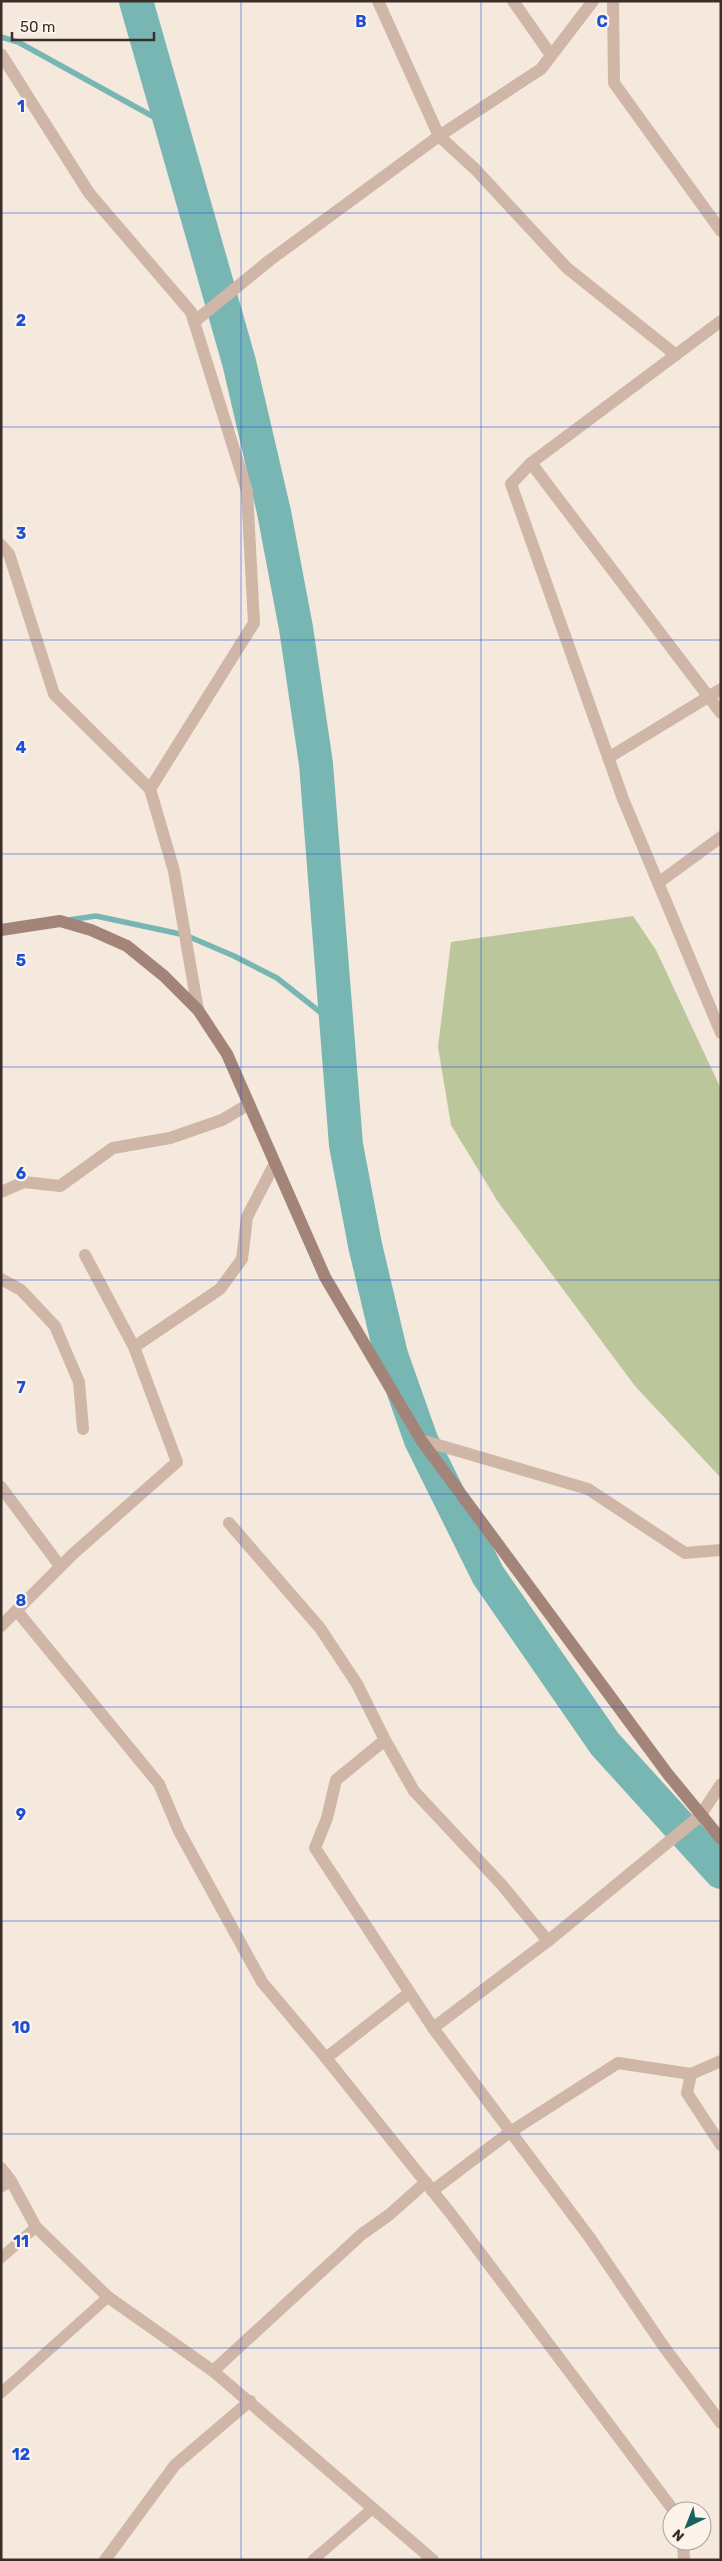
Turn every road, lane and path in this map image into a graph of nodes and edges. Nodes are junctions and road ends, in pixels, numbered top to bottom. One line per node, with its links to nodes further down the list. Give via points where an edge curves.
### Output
1 (378, 1): 7 (street)
2 (513, 1): 6 (street)
3 (593, 1): 6 (street)
4 (613, 1): 8 (street, via 614,83)
5 (1, 54): 10 (street, via 89,193 191,312)
6 (551, 55): 7 (street, via 541,69)
7 (439, 136): 10 (street, via 270,260); 11 (street, via 567,268)
8 (721, 231)
9 (721, 321): 11 (street)
10 (194, 322): 18 (street, via 247,491 254,623)
11 (676, 356): 12 (street)
12 (530, 463): 15 (street); 17 (street, via 511,484)
13 (1, 545): 18 (street, via 9,554 54,694)
14 (721, 689): 15 (street)
15 (709, 696): 16 (street); 17 (street)
16 (721, 713)
17 (608, 758): 20 (street)
18 (150, 789): 22 (street, via 174,871)
19 (721, 837): 20 (street)
20 (658, 883): 23 (street)
21 (1, 930): 22 (main road, via 60,921 91,930 127,946)
22 (198, 1010): 24 (main road, via 228,1054)
23 (721, 1033)
24 (249, 1104): 25 (main road); 26 (street, via 222,1120 170,1138 113,1148 60,1186 24,1182)
25 (274, 1165): 29 (street, via 247,1217 242,1259 220,1289); 31 (main road, via 324,1277)
26 (1, 1192)
27 (84, 1255): 29 (street)
28 (1, 1279): 30 (street, via 21,1290 55,1326 79,1382)
29 (134, 1347): 35 (street, via 176,1462)
30 (83, 1430)
31 (420, 1440): 34 (street, via 588,1490 685,1553); 40 (main road)
32 (1, 1487): 35 (street)
33 (229, 1522): 38 (street, via 320,1628 358,1684)
34 (721, 1550)
35 (60, 1566): 36 (street)
36 (17, 1611): 37 (street); 45 (street, via 159,1784 179,1832 262,1982)
37 (1, 1626)
38 (385, 1740): 42 (street, via 414,1791 502,1884); 43 (street, via 336,1780 327,1818 315,1848)
39 (721, 1784): 40 (street)
40 (700, 1816): 41 (main road); 42 (street)
41 (721, 1839)
42 (548, 1941): 44 (street)
43 (409, 1993): 44 (street); 45 (street)
44 (433, 2028): 48 (street)
45 (326, 2058): 52 (street)
46 (721, 2061): 47 (street)
47 (691, 2074): 48 (street, via 618,2063); 49 (street, via 686,2093)
48 (510, 2132): 52 (street); 59 (street, via 590,2238 664,2347)
49 (721, 2145)
50 (1, 2168): 51 (street)
51 (6, 2184): 53 (street)
52 (429, 2186): 56 (street, via 362,2234); 60 (street)
53 (36, 2227): 54 (lane); 55 (street)
54 (1, 2258)
55 (108, 2297): 56 (street); 57 (lane)
56 (213, 2371): 58 (street)
57 (1, 2393)
58 (250, 2401): 61 (street); 62 (street, via 175,2465)
59 (721, 2423)
60 (666, 2501)
61 (373, 2508): 63 (lane); 64 (street)
62 (105, 2560)
63 (313, 2560)
64 (433, 2560)

